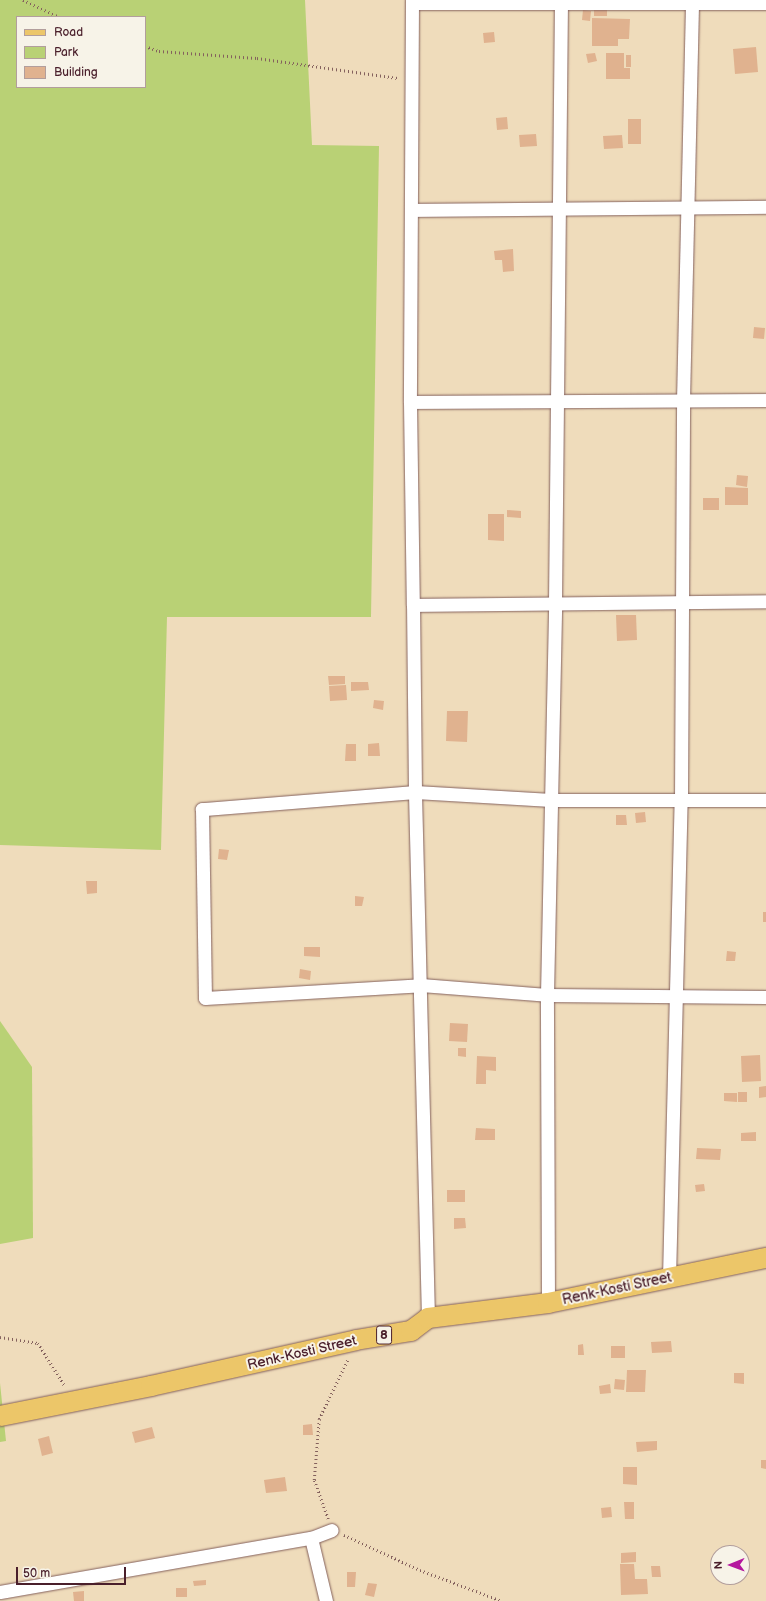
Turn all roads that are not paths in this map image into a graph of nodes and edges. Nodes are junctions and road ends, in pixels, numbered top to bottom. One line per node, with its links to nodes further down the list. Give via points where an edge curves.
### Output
1 (561, 1): 2 (street); 3 (street); 7 (street)
2 (692, 1): 4 (street); 6 (street)
3 (412, 2): 8 (street)
4 (766, 3)
5 (766, 207): 6 (street)
6 (687, 208): 7 (street); 9 (street)
7 (559, 209): 8 (street); 11 (street)
8 (411, 210): 12 (street)
9 (683, 400): 10 (street); 11 (street); 14 (street)
10 (766, 400)
11 (556, 401): 12 (street); 15 (street)
12 (410, 402): 16 (street)
13 (766, 601): 14 (street)
14 (682, 602): 15 (street); 19 (street)
15 (555, 603): 16 (street); 18 (street)
16 (413, 605): 17 (street)
17 (415, 792): 18 (street); 21 (street); 21 (street, via 202,809 205,998)
18 (551, 800): 19 (street); 22 (street)
19 (681, 800): 20 (street); 23 (street)
20 (766, 800)
21 (421, 985): 22 (street); 28 (street)
22 (547, 996): 23 (street); 27 (street)
23 (676, 997): 24 (street); 26 (street)
24 (766, 997)
25 (766, 1258): 26 (main road, Renk-Kosti Street)
26 (669, 1278): 27 (main road, Renk-Kosti Street)
27 (548, 1303): 28 (main road, Renk-Kosti Street)
28 (428, 1318): 29 (main road, Renk-Kosti Street / 8, via 411,1331 356,1340)
29 (0, 1416)
30 (332, 1530): 31 (street)
31 (311, 1538): 32 (street); 33 (street)
32 (0, 1592)
33 (326, 1601)

